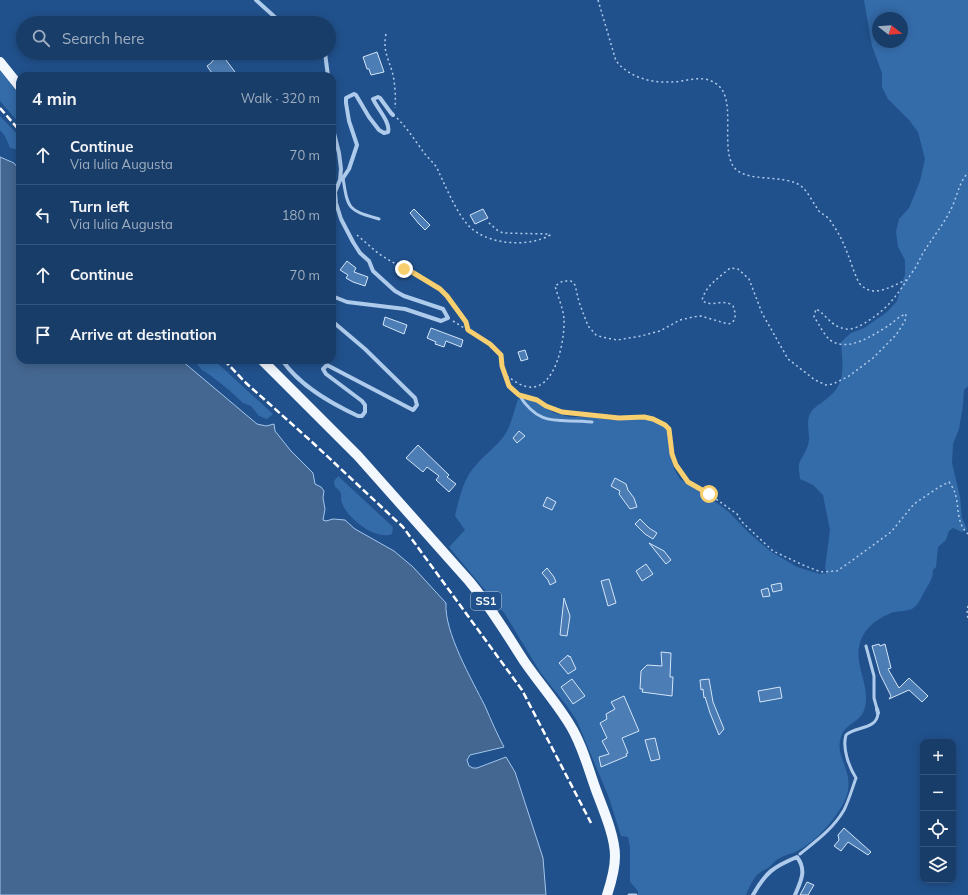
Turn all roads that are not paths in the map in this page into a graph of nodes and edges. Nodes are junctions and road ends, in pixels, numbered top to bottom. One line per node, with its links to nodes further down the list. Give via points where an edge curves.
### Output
1 (256, 0): 2 (street)
2 (273, 16)
3 (326, 60): 5 (street)
4 (0, 62): 6 (main road)
5 (327, 72)
6 (16, 82)
7 (394, 115): 9 (street, via 380,98 373,99 388,126 388,132 384,133 369,117 356,95 346,98 356,145 349,169)
8 (336, 141): 9 (street)
9 (342, 179): 10 (street); 12 (lane, via 352,209)
10 (336, 190)
11 (336, 203): 13 (street, via 347,233 360,253 369,261 373,271 395,291 445,310 448,318 441,321 405,309 347,302)
12 (379, 219)
13 (336, 298)
14 (336, 324): 16 (street, via 365,348 415,398 417,405 413,410 325,365 323,369 326,374 362,400 365,412 358,416 308,388)
15 (266, 364): 21 (main road, SS1, via 358,456 477,590 571,726 589,770 614,847 614,867)
16 (285, 364)
17 (519, 395): 18 (lane, via 527,407 544,419)
18 (592, 422)
19 (866, 646): 20 (lane, via 874,676 874,698 878,719 868,727 846,735 846,750 856,778 850,796 836,822)
20 (799, 856): 24 (street, via 774,868); 25 (street, via 803,872)
21 (607, 895)
22 (630, 895): 23 (lane)
23 (636, 895)
24 (753, 895)
25 (795, 895)

